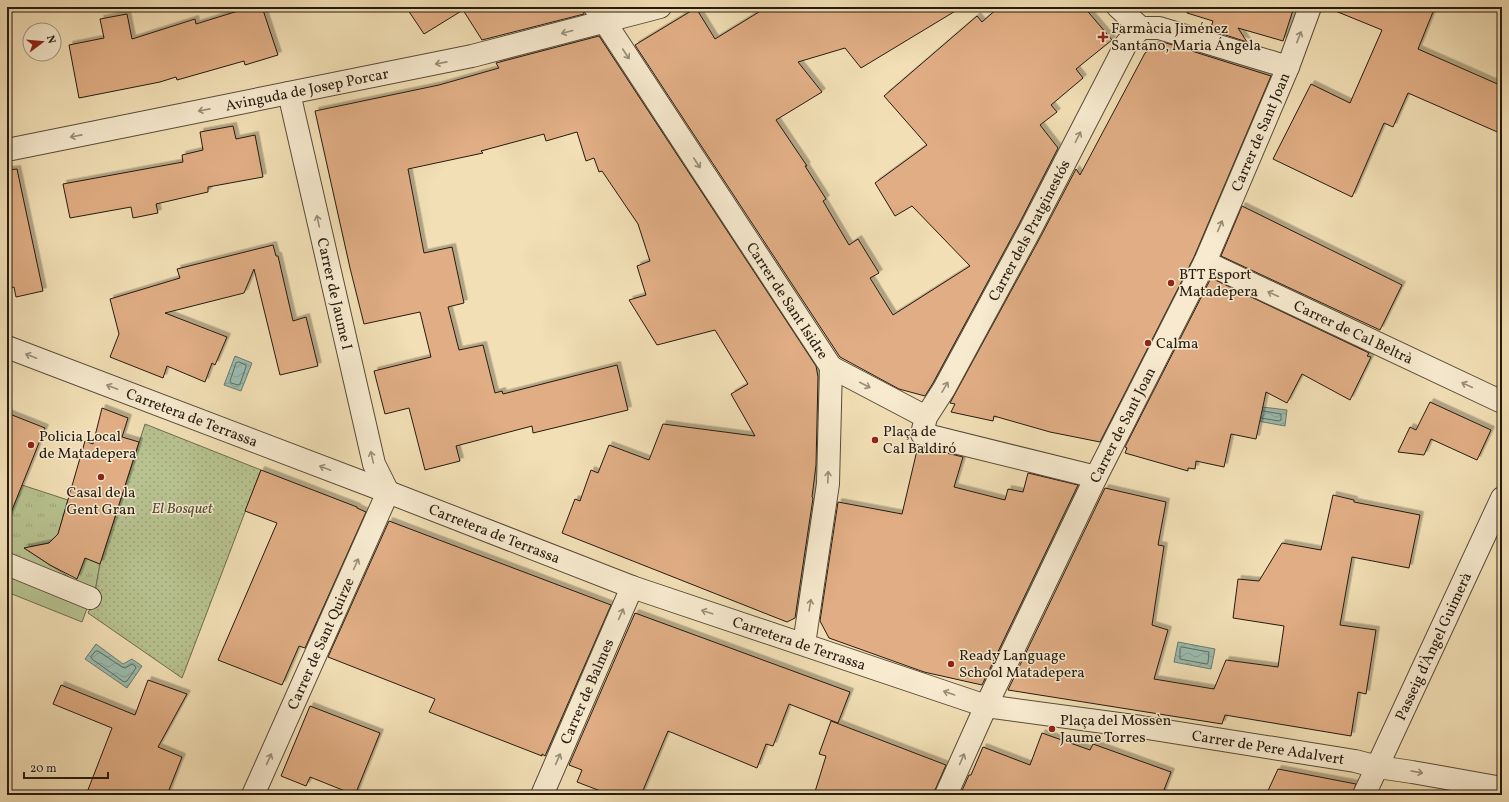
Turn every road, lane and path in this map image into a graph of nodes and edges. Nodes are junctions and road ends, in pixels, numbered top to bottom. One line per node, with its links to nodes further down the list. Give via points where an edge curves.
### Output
1 (660, 7): 4 (street, Avinguda de Josep Porcar)
2 (1118, 7): 5 (street)
3 (1310, 7): 6 (street, Carrer de Sant Joan, one-way to 3)
4 (600, 14): 7 (street, Avinguda de Josep Porcar, one-way to 7, via 472,56); 11 (street, Carrer de Sant Isidre, one-way to 11)
5 (1140, 28): 6 (street, via 1160,28); 13 (street, Carrer dels Pratginestós, one-way to 5, via 1030,230 1126,44)
6 (1288, 67): 9 (street, Carrer de Sant Joan, one-way to 6)
7 (289, 93): 8 (street, Avinguda de Josep Porcar, one-way to 8); 15 (street, Carrer de Jaume I, one-way to 7, via 374,464)
8 (7, 150)
9 (1205, 262): 12 (street, Carrer de Cal Beltrà, one-way to 9); 14 (street, Carrer de Sant Joan)
10 (7, 347): 15 (street, Carretera de Terrassa, one-way to 10)
11 (831, 367): 13 (street, one-way to 13); 20 (street, Carrer de Sant Isidre, one-way to 11, via 828,484)
12 (1502, 402)
13 (924, 426): 14 (street)
14 (1096, 477): 21 (street, Carrer de Sant Joan)
15 (388, 492): 18 (street, Carretera de Terrassa); 24 (street, Carrer de Sant Quirze, one-way to 15)
16 (1502, 498): 22 (street, Passeig d'Àngel Guimerà)
17 (7, 564): 19 (street)
18 (632, 587): 20 (street, Carretera de Terrassa, one-way to 18); 25 (street, Carrer de Balmes, one-way to 18)
19 (90, 598)
20 (804, 644): 21 (street, Carretera de Terrassa, one-way to 20)
21 (986, 706): 22 (street, Carrer de Pere Adalvert, via 1142,727 1356,761); 26 (street, Carrer de Sant Joan, one-way to 21)
22 (1378, 767): 23 (street, Carrer de Pere Adalvert, one-way to 23); 27 (street, Passeig d'Àngel Guimerà)
23 (1502, 788)
24 (253, 795)
25 (542, 795)
26 (946, 795)
27 (1364, 795)

